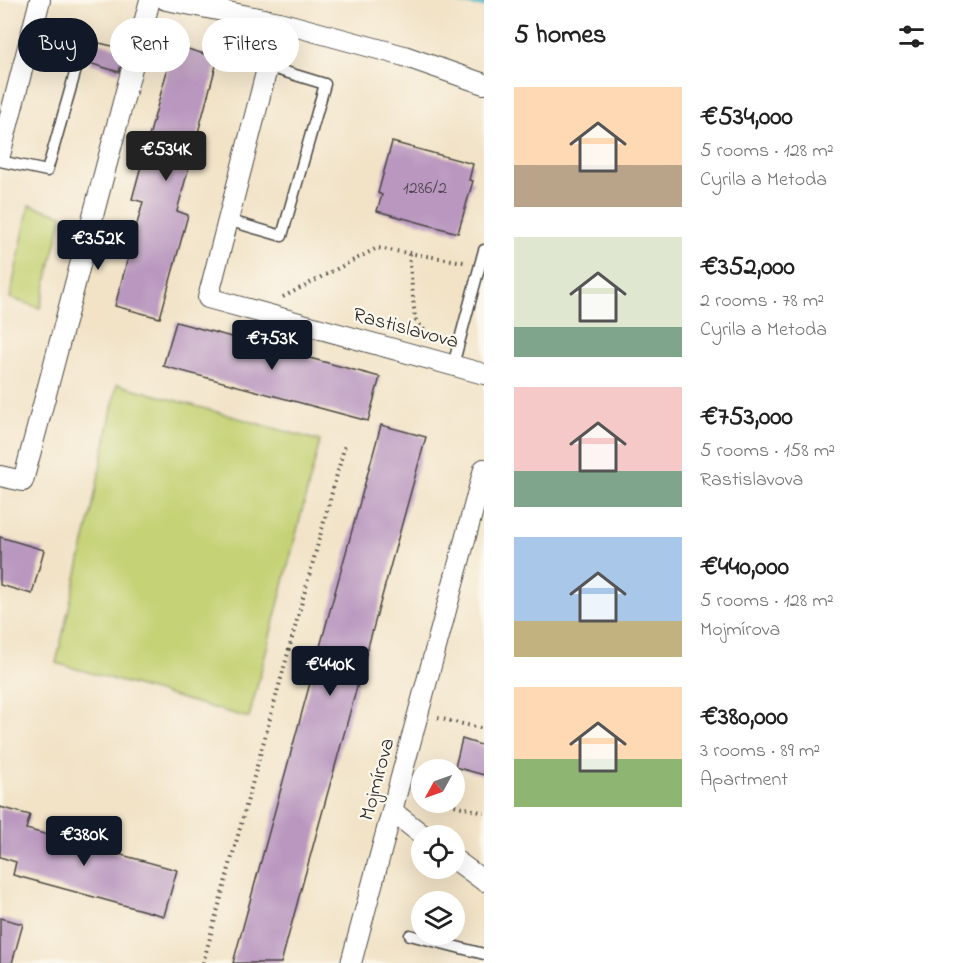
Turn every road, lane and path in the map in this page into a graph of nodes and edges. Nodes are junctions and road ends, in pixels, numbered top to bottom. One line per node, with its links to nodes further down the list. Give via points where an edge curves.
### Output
1 (40, 0): 4 (street)
2 (150, 0): 23 (street, via 23,482)
3 (166, 0): 5 (street)
4 (36, 18)
5 (258, 18)
6 (299, 27): 11 (street, via 404,56)
7 (23, 72): 12 (street)
8 (75, 72): 13 (lane, via 47,171)
9 (267, 72): 14 (street, Rastislavova)
10 (285, 72): 14 (lane, via 325,84 282,236)
11 (484, 84)
12 (0, 155)
13 (0, 161)
14 (227, 220): 18 (street, Rastislavova, via 208,297)
15 (484, 250): 17 (lane)
16 (409, 254): 17 (path); 18 (path, via 377,248); 19 (path, via 415,319)
17 (480, 265): 19 (lane)
18 (256, 311): 19 (street, Rastislavova)
19 (453, 365): 20 (street, Rastislavova)
20 (484, 374)
21 (345, 445): 34 (path)
22 (484, 469): 27 (street, Mojmírova)
23 (0, 476)
24 (445, 719): 25 (path)
25 (484, 729)
26 (465, 808): 28 (path)
27 (393, 812): 29 (street); 35 (street, Mojmírova)
28 (484, 813)
29 (411, 826)
30 (465, 867): 31 (street)
31 (484, 881)
32 (449, 945): 33 (lane)
33 (484, 954)
34 (203, 963)
35 (351, 963)

